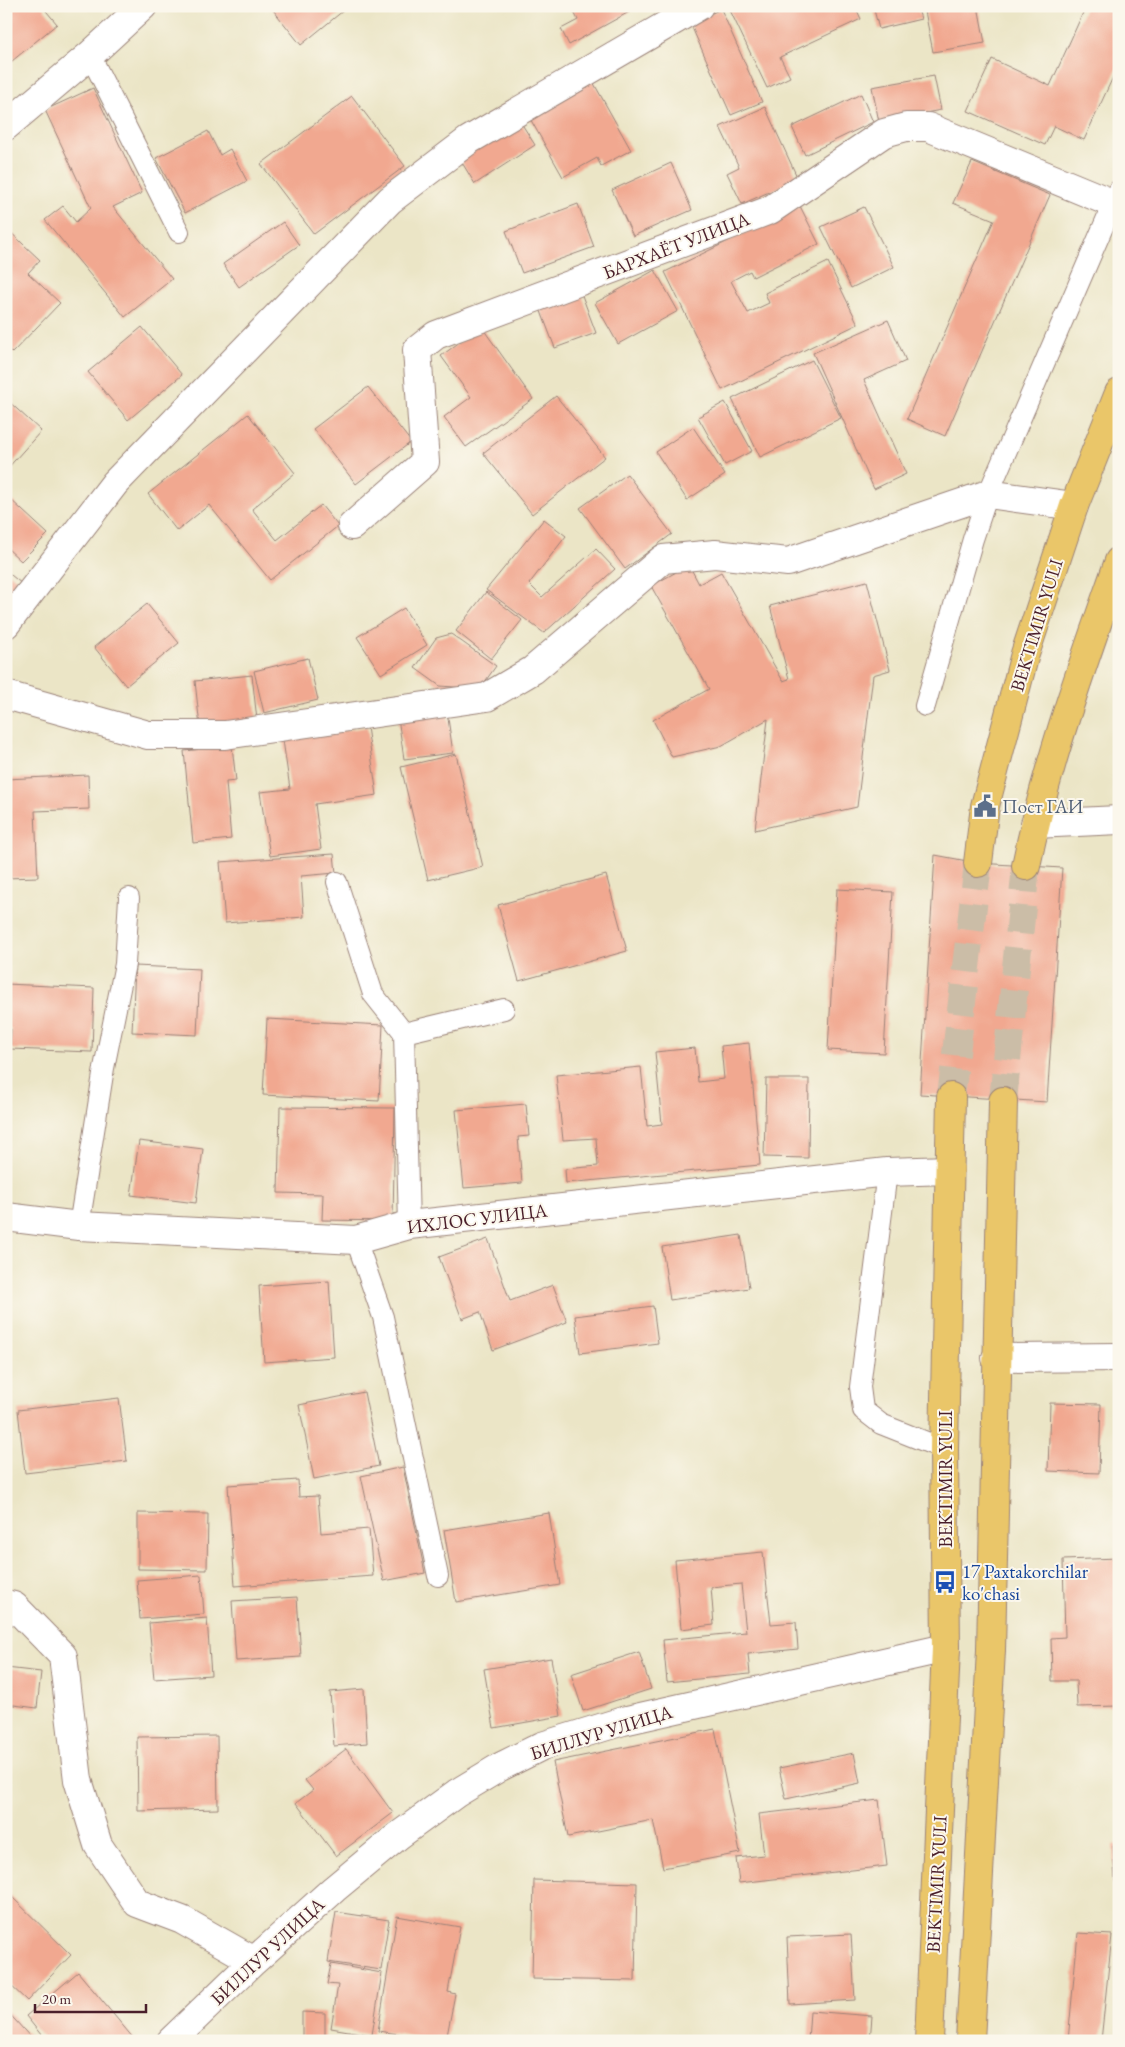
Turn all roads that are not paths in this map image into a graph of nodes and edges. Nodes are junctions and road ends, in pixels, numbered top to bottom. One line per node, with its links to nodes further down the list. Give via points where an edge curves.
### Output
1 (143, 6): 3 (street)
2 (700, 6): 12 (street, via 469,140 390,200 116,483)
3 (90, 55): 4 (street); 6 (lane)
4 (6, 126)
5 (1117, 200): 8 (lane); 10 (street, БАРХАЁТ УЛИЦА, via 928,127 906,127 884,133 770,210 436,335 417,350 425,462)
6 (179, 232)
7 (1119, 393): 9 (highway, BEKTIMIR YULI)
8 (988, 494): 9 (street); 13 (street, via 788,562 715,554 663,559 533,670 487,697 225,735 148,735); 14 (lane)
9 (1074, 506): 17 (highway, BEKTIMIR YULI, via 1024,654 985,806)
10 (352, 526)
11 (1119, 561): 16 (highway, via 1072,698)
12 (6, 624)
13 (6, 695)
14 (925, 706)
15 (1119, 820): 16 (street)
16 (1035, 824): 18 (highway)
17 (978, 864)
18 (1026, 866)
19 (337, 882): 22 (lane, via 373,994)
20 (129, 898): 29 (lane, via 124,964)
21 (504, 1009): 22 (lane)
22 (404, 1033): 28 (lane)
23 (951, 1097): 25 (highway, BEKTIMIR YULI)
24 (1003, 1101): 32 (highway)
25 (948, 1170): 26 (street, ИХЛОС УЛИЦА); 33 (highway, BEKTIMIR YULI)
26 (887, 1172): 28 (street, ИХЛОС УЛИЦА); 33 (lane, via 860,1387 863,1410 881,1424)
27 (6, 1217): 29 (street, ИХЛОС УЛИЦА)
28 (409, 1225): 30 (street, ИХЛОС УЛИЦА)
29 (79, 1226): 30 (street, ИХЛОС УЛИЦА)
30 (356, 1240): 34 (lane, via 383,1317)
31 (1119, 1357): 32 (street)
32 (996, 1358): 40 (highway, via 990,1650)
33 (944, 1449): 36 (highway, BEKTIMIR YULI)
34 (438, 1576)
35 (6, 1604): 37 (street, via 14,1606 62,1656 78,1780 98,1845 137,1903 182,1920)
36 (946, 1648): 37 (street, БИЛЛУР УЛИЦА, via 623,1722 542,1746 457,1793 398,1836); 39 (highway, BEKTIMIR YULI)
37 (254, 1961): 38 (street, БИЛЛУР УЛИЦА)
38 (171, 2041)
39 (928, 2041)
40 (970, 2041)

